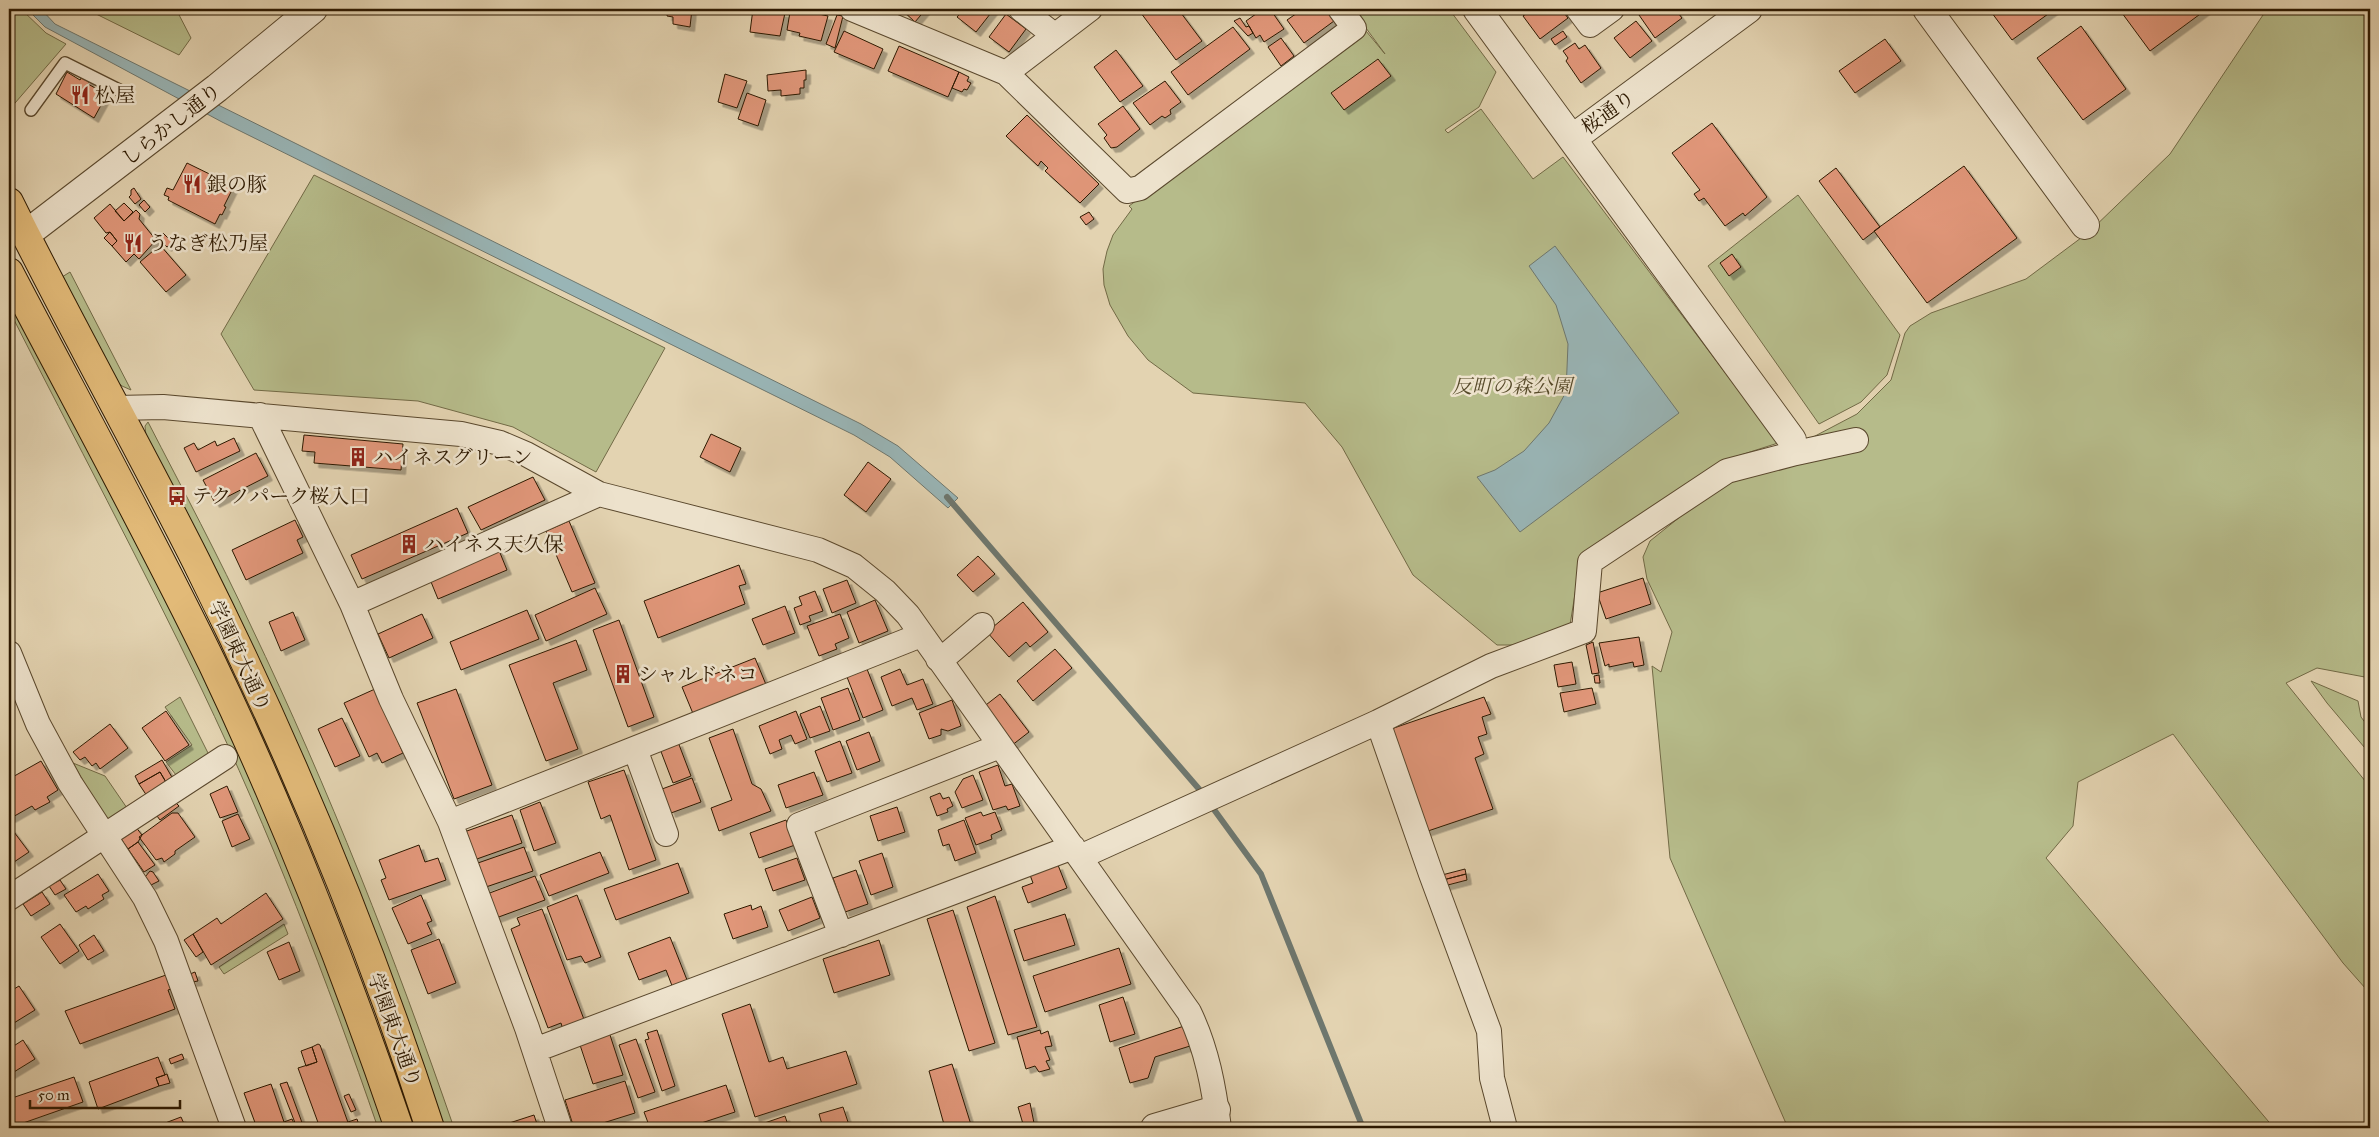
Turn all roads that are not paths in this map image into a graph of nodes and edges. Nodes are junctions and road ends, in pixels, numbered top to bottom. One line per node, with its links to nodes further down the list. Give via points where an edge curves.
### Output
1 (314, 9): 18 (street, しらかし通り, via 217,88)
2 (852, 9): 12 (street)
3 (1021, 9): 11 (street)
4 (1090, 9): 11 (street)
5 (1340, 9): 12 (street, via 1354,28 1140,188 1127,192)
6 (1477, 9): 15 (street, 桜通り)
7 (1578, 9): 8 (street, via 1590,25)
8 (1612, 9)
9 (1748, 9): 15 (street, 桜通り)
10 (1927, 9): 17 (street)
11 (1054, 35): 12 (street)
12 (1006, 73)
13 (127, 94): 14 (lane, via 65,63)
14 (31, 110)
15 (1572, 138): 24 (street)
16 (9, 202): 18 (main road, 学園東大通り)
17 (2085, 225)
18 (17, 238): 19 (main road); 21 (main road, 学園東大通り)
19 (9, 258)
20 (9, 272): 44 (main road, 学園東大通り, via 121,483 219,680 318,908)
21 (116, 408): 22 (street, via 148,406); 45 (main road, 学園東大通り, via 200,570 307,803 347,900)
22 (260, 415): 25 (street, via 461,434 500,443); 26 (street)
23 (1856, 440): 24 (street)
24 (1794, 446): 31 (street, via 1727,471 1590,562 1584,631 1491,666)
25 (599, 494): 26 (street); 28 (street, via 818,550 854,566 885,591 908,615)
26 (352, 604): 35 (street)
27 (982, 625): 30 (street)
28 (921, 635): 30 (street); 33 (street)
29 (9, 653): 37 (street, via 38,724 70,783)
30 (938, 659): 32 (street)
31 (1378, 722): 38 (street, via 1194,806); 48 (street, via 1489,1031 1492,1078)
32 (1000, 746): 38 (street); 40 (street, via 799,825)
33 (635, 749): 35 (street); 36 (street)
34 (225, 757): 37 (street)
35 (450, 822): 41 (street, via 521,1030)
36 (666, 834)
37 (104, 835): 39 (street); 43 (street, via 144,898 166,941)
38 (1077, 852): 40 (street); 42 (street, via 1189,1012 1201,1036)
39 (9, 898)
40 (841, 935): 41 (street)
41 (535, 1050): 46 (street)
42 (1218, 1119): 47 (street)
43 (234, 1128)
44 (399, 1128)
45 (430, 1128)
46 (560, 1128)
47 (1155, 1128)
48 (1505, 1128)

